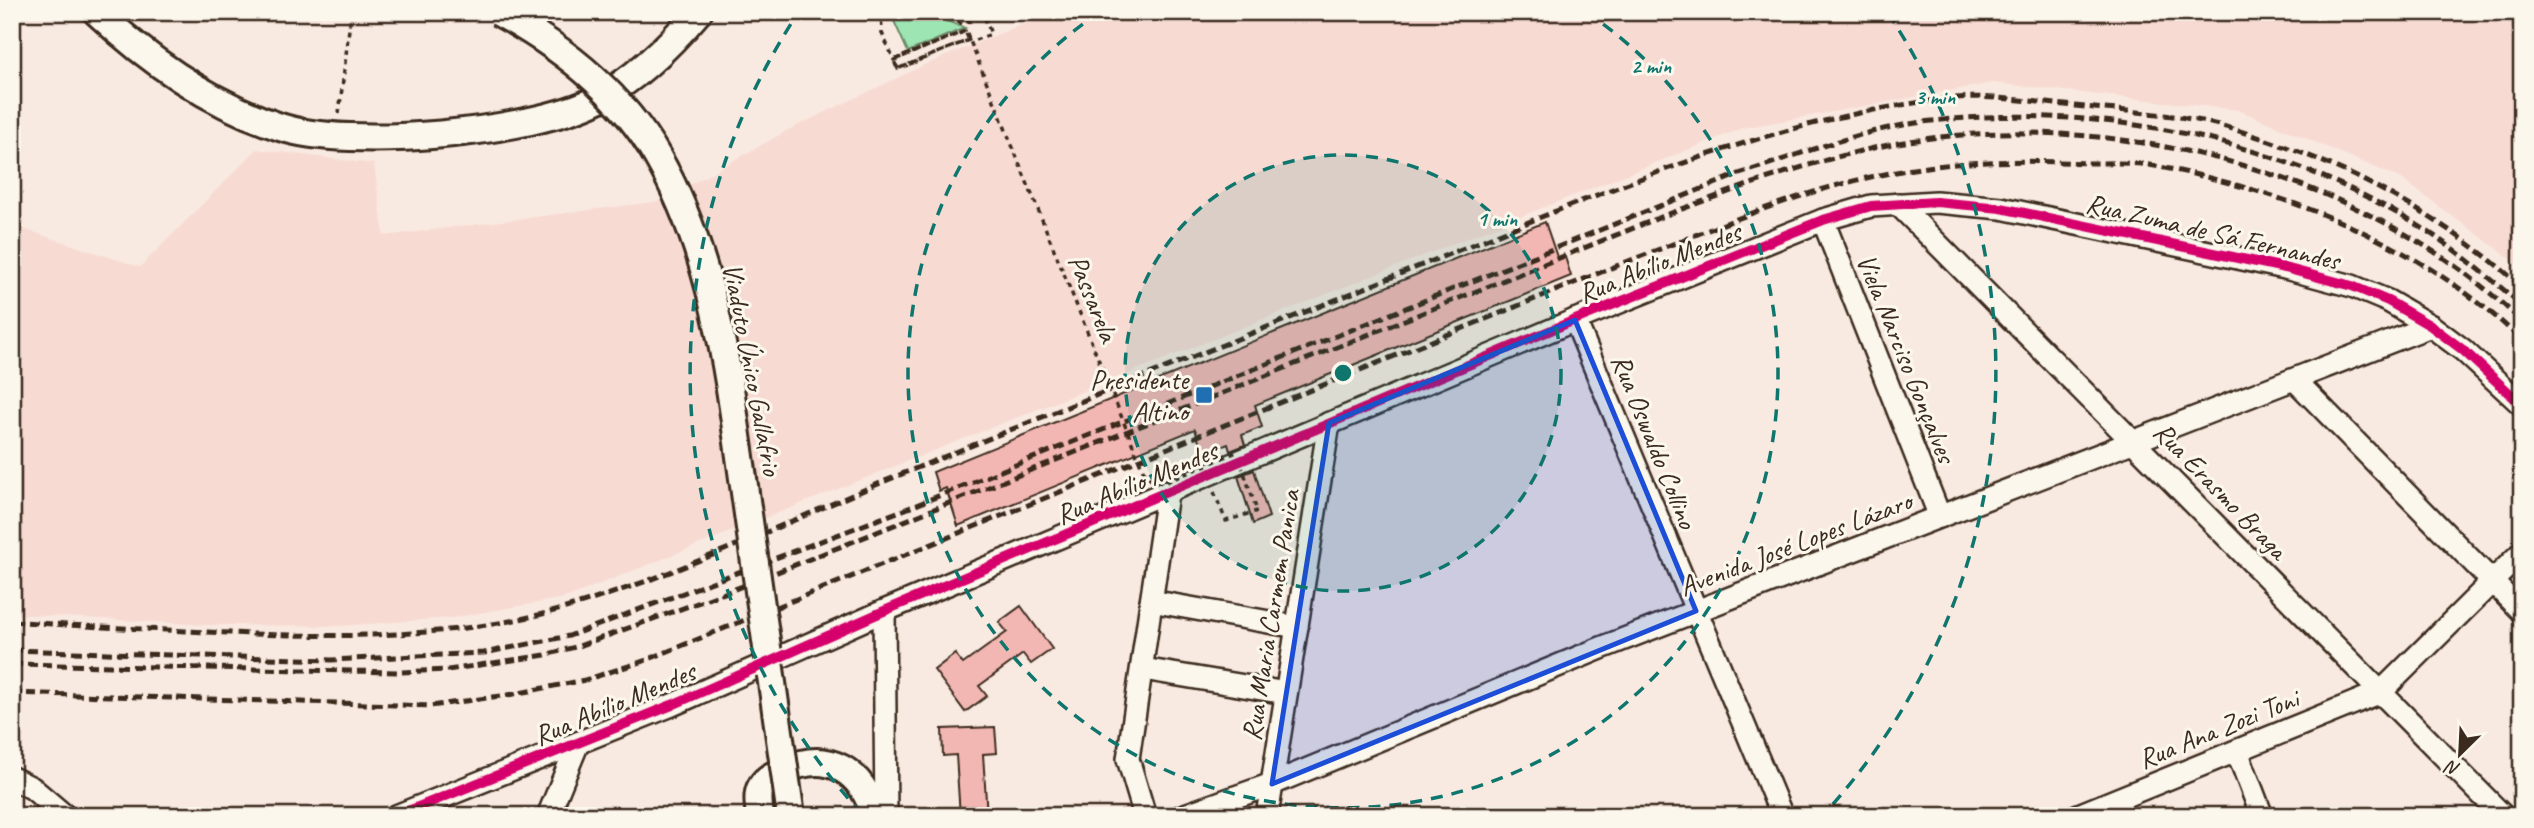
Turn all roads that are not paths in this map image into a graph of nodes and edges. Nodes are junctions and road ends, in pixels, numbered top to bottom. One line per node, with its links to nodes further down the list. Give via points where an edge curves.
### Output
1 (97, 12): 5 (main road)
2 (115, 12): 5 (main road)
3 (498, 12): 34 (main road, Viaduto Único Gallafrio, bridge, via 566,54 612,98 657,155 696,242 728,369)
4 (698, 12): 5 (main road, via 636,73 598,99 570,111 488,129 348,139 280,127 232,108)
5 (131, 44)
6 (1898, 204): 7 (street, Rua Abílio Mendes, via 1871,206); 9 (street, Rua Zuma de Sá Fernandes, via 2001,208 2285,268 2352,286); 13 (street, Rua Erasmo Braga)
7 (1823, 220): 8 (street, Rua Abílio Mendes); 15 (street, Viela Narciso Gonçalves)
8 (1575, 320): 12 (street, Rua Abílio Mendes); 20 (street, Rua Oswaldo Collino)
9 (2431, 326): 10 (street, Avenida José Lopes Lázaro); 11 (street, Rua Zuma de Sá Fernandes)
10 (2295, 380): 13 (street, Avenida José Lopes Lázaro); 17 (street)
11 (2522, 405)
12 (1329, 423): 14 (street, Rua Abílio Mendes); 22 (street, Rua Maria Carmem Panica)
13 (2136, 442): 15 (street, Avenida José Lopes Lázaro); 24 (street, Rua Erasmo Braga)
14 (1167, 494): 18 (street); 19 (street, Rua Abílio Mendes)
15 (1940, 517): 20 (street, Avenida José Lopes Lázaro)
16 (2522, 552): 17 (street)
17 (2492, 581): 21 (street); 24 (street)
18 (1151, 600): 22 (street); 23 (street)
19 (884, 611): 26 (street, Rua Abílio Mendes); 36 (street)
20 (1696, 611): 29 (street, Avenida José Lopes Lázaro); 40 (street, Rua Oswaldo Collino)
21 (2522, 612)
22 (1297, 627): 25 (street, Rua Maria Carmem Panica)
23 (1143, 668): 25 (street); 37 (street, via 1128,759)
24 (2381, 692): 27 (street, Rua Ana Zozi Toni); 43 (street, Rua Erasmo Braga)
25 (1286, 693): 29 (street, Rua Maria Carmem Panica)
26 (578, 743): 31 (street, Rua Abílio Mendes); 32 (street)
27 (2238, 751): 41 (street, Rua Ana Zozi Toni); 42 (street)
28 (12, 778): 30 (street, via 32,788)
29 (1272, 784): 38 (street, Avenida José Lopes Lázaro); 39 (street, Rua Maria Carmem Panica)
30 (63, 815)
31 (396, 816)
32 (548, 816)
33 (760, 816): 35 (main road, via 758,792 767,778 792,766 828,763 864,786)
34 (791, 816)
35 (875, 816)
36 (886, 816)
37 (1145, 816)
38 (1182, 816)
39 (1267, 816)
40 (1782, 816)
41 (2076, 816)
42 (2262, 816)
43 (2503, 816)

